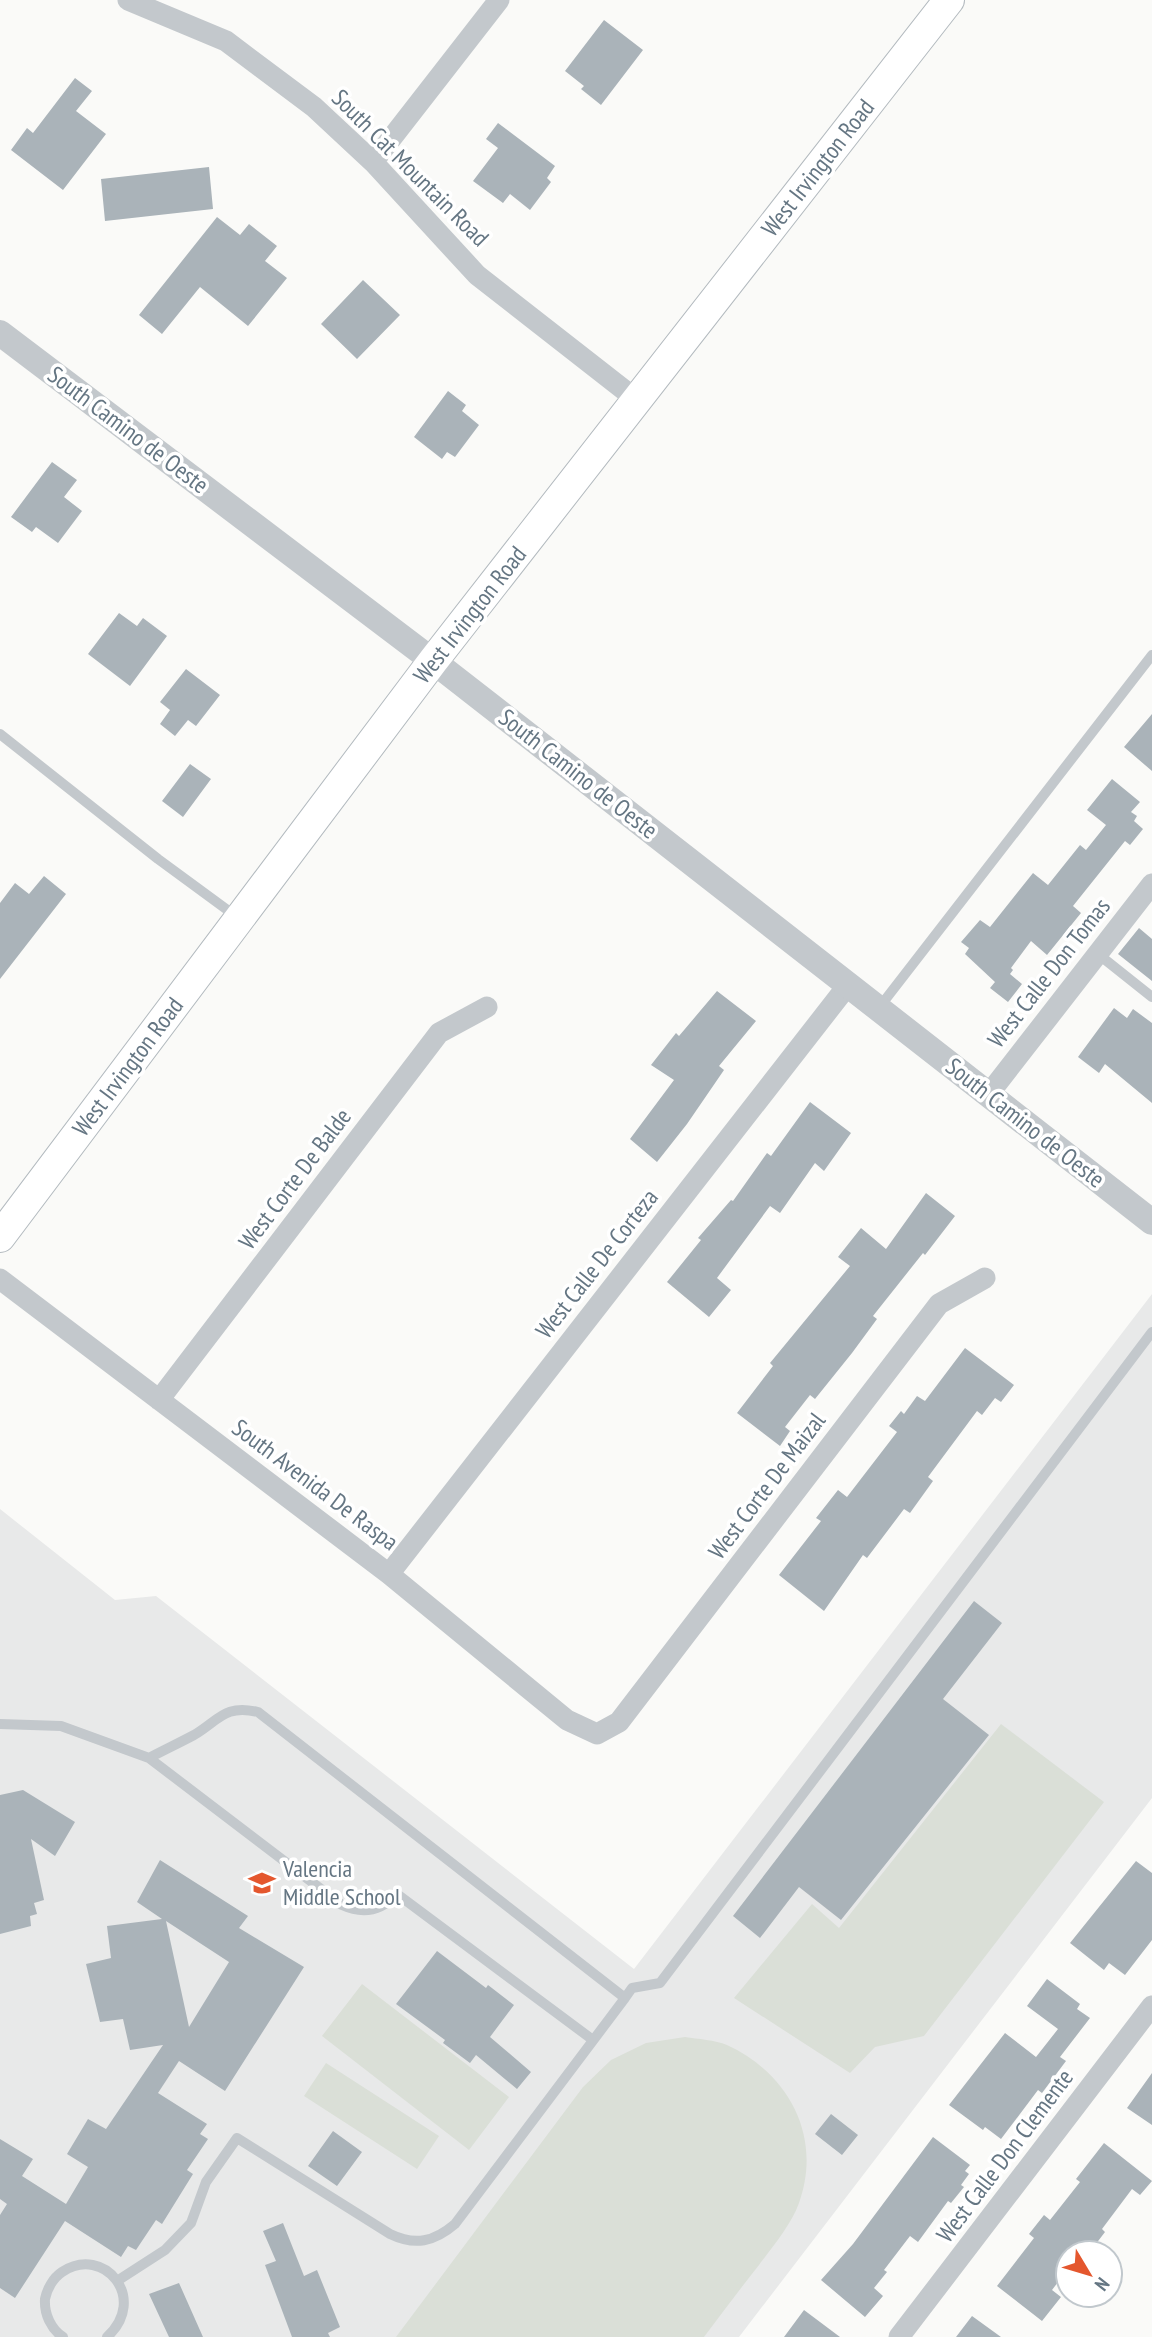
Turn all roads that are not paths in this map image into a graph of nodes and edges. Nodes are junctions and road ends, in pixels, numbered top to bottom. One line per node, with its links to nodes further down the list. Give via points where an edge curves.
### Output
1 (128, 0): 4 (street, South Cat Mountain Road, via 226,41 313,107)
2 (499, 0): 4 (street)
3 (948, 0): 6 (main road, West Irvington Road)
4 (373, 162): 6 (street, South Cat Mountain Road, via 477,275)
5 (0, 333): 8 (street, South Camino de Oeste)
6 (637, 400): 8 (main road, West Irvington Road)
7 (1152, 655): 16 (lane)
8 (433, 661): 11 (main road, West Irvington Road); 13 (street, South Camino de Oeste)
9 (0, 734): 11 (lane)
10 (1152, 884): 12 (street, West Calle Don Tomas)
11 (239, 919): 19 (main road, West Irvington Road)
12 (1098, 954): 14 (lane); 17 (street, West Calle Don Tomas)
13 (848, 985): 16 (street, South Camino de Oeste); 24 (street, West Calle De Corteza)
14 (1152, 997)
15 (487, 1007): 23 (street, West Corte De Balde, via 439,1034)
16 (878, 1009): 17 (street, South Camino de Oeste)
17 (988, 1095): 18 (street, South Camino de Oeste)
18 (1152, 1222)
19 (0, 1237)
20 (985, 1278): 26 (street, West Corte De Maizal, via 939,1304 619,1722)
21 (0, 1279): 23 (street, South Avenida De Raspa)
22 (1152, 1332): 28 (lane, via 660,1983 632,1989)
23 (159, 1400): 24 (street, South Avenida De Raspa)
24 (389, 1574): 26 (street, South Avenida De Raspa, via 567,1720)
25 (0, 1724): 27 (lane, via 61,1726)
26 (597, 1734)
27 (149, 1758): 28 (lane, via 232,1710 246,1709 270,1718); 30 (lane, via 342,1905 354,1910 378,1909 397,1894)
28 (625, 1998): 30 (lane)
29 (1149, 2016): 34 (street, West Calle Don Clemente)
30 (593, 2040): 31 (lane, via 444,2234 417,2242 390,2234 237,2138 206,2182 191,2223 165,2250)
31 (117, 2281): 32 (lane, via 108,2271 82,2264 57,2275 45,2300 46,2314); 33 (lane, via 125,2305)
32 (63, 2337)
33 (107, 2337)
34 (899, 2337)

